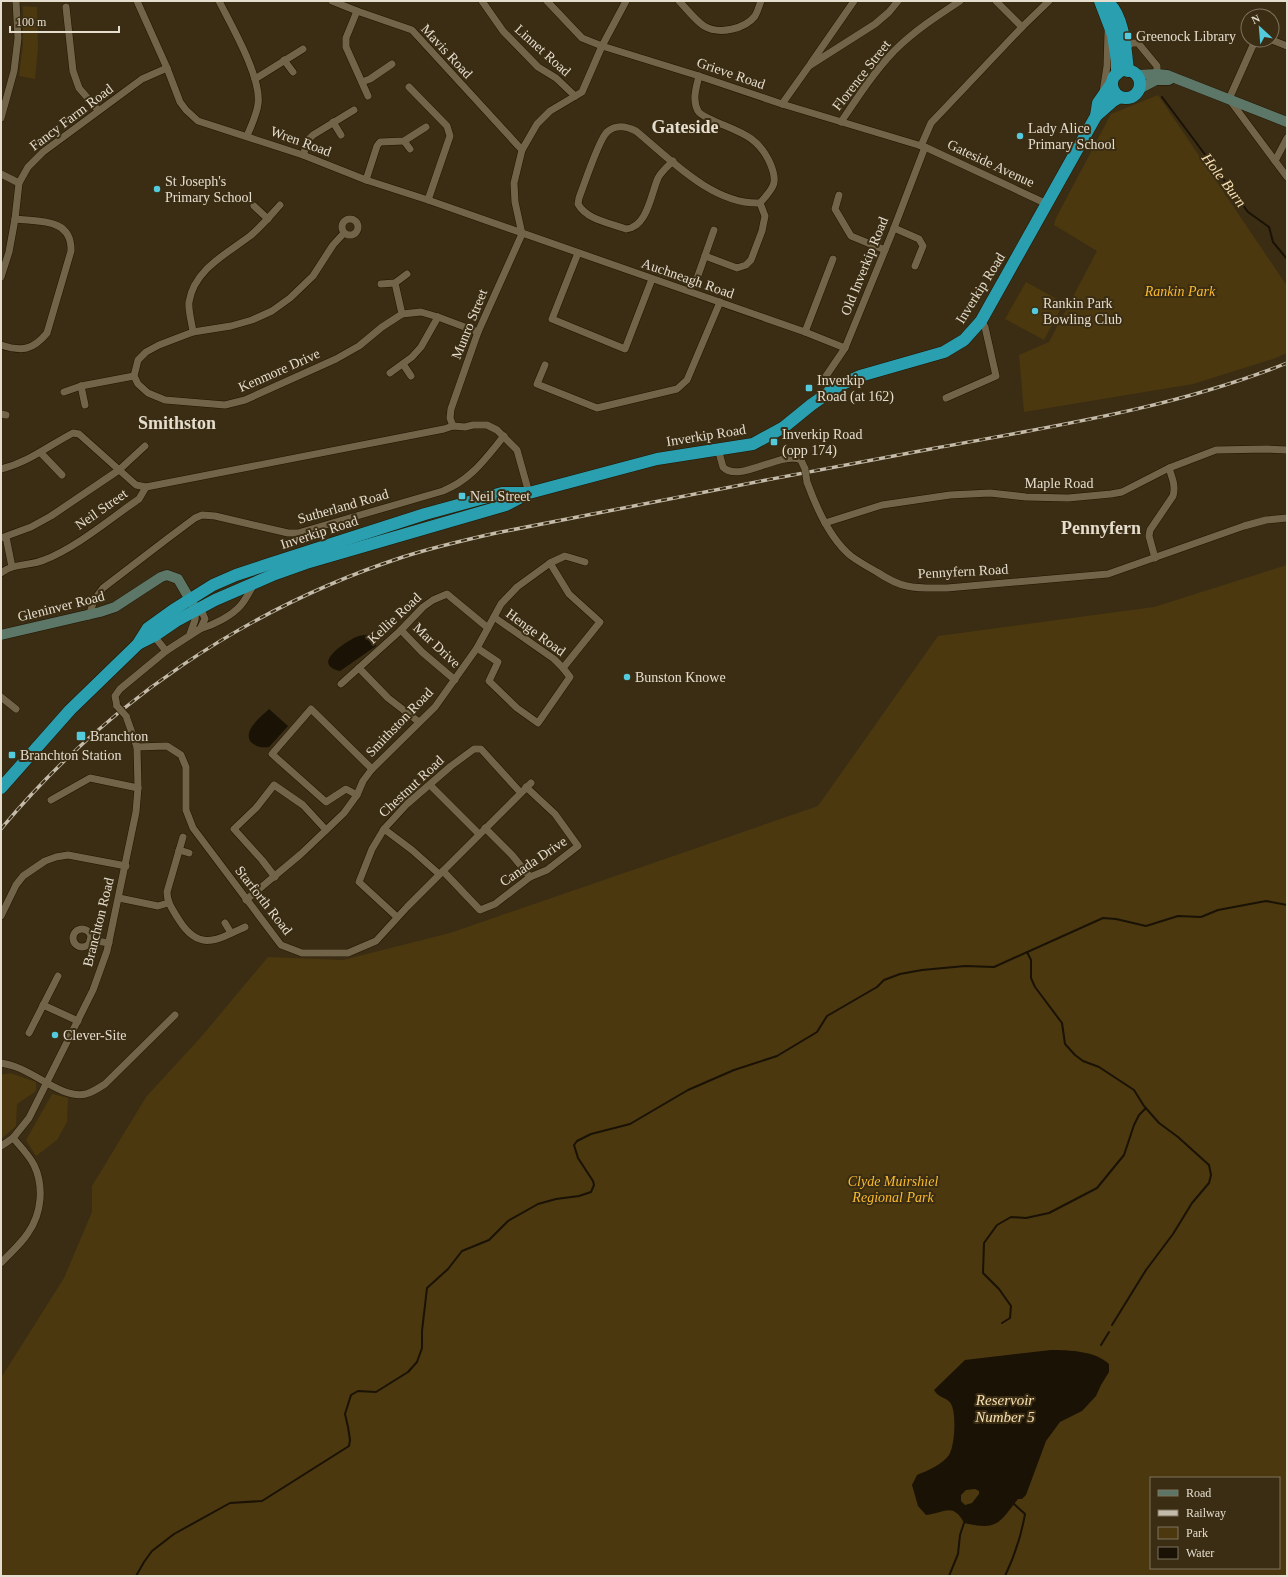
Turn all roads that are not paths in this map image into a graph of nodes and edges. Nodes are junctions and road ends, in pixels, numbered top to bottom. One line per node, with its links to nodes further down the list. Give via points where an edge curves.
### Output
1 (16, 1): 47 (street, via 18,38 14,71)
2 (137, 1): 28 (street, Wren Road)
3 (219, 1): 33 (street)
4 (332, 1): 18 (street, Mavis Road)
5 (482, 1): 40 (street, Linnet Road, via 503,31 538,66 556,78)
6 (547, 1): 21 (street, Grieve Road, via 582,38)
7 (626, 1): 21 (street)
8 (679, 1): 9 (street, via 704,26 714,30 726,30 738,28 752,19)
9 (761, 1)
10 (854, 1): 27 (street)
11 (898, 1): 27 (street, via 875,24)
12 (960, 1): 49 (street, Florence Street, via 934,18 894,52 864,88)
13 (996, 1): 20 (street)
14 (1049, 1): 20 (street, Old Inverkip Road)
15 (1100, 1): 19 (highway)
16 (1106, 1): 22 (highway, via 1118,19)
17 (66, 7): 44 (street, via 73,71 79,88)
18 (357, 11): 35 (street, via 346,38 346,47); 58 (street, Mavis Road, via 412,30)
19 (1108, 22): 32 (highway); 38 (street, via 1107,66)
20 (1022, 27): 56 (street, Old Inverkip Road, via 931,123)
21 (602, 46): 31 (street, Grieve Road); 40 (street, via 582,92)
22 (1126, 47): 30 (street, via 1138,43 1157,66); 32 (highway)
23 (1252, 48): 42 (street)
24 (303, 49): 25 (street)
25 (284, 60): 29 (street); 33 (street)
26 (392, 64): 35 (street)
27 (809, 66): 43 (street)
28 (167, 68): 44 (street, Fancy Farm Road, via 142,79); 53 (street, Wren Road, via 180,102 198,121)
29 (293, 72)
30 (1157, 74): 32 (street); 34 (street)
31 (699, 76): 43 (street, Grieve Road); 68 (street, via 695,94 695,104 699,113 748,136 760,145 768,159 775,174 773,189)
32 (1123, 76): 37 (highway, via 1140,84); 38 (highway, Inverkip Road); 41 (highway, via 1115,92)
33 (254, 79): 53 (street, via 258,90 258,104)
34 (1179, 80): 37 (street, via 1156,80); 42 (street)
35 (362, 82): 39 (street)
36 (409, 87): 67 (street, via 447,126 450,136)
37 (1139, 89): 41 (highway, Inverkip Road, via 1132,97)
38 (1103, 94): 46 (highway, Inverkip Road, via 1098,103)
39 (368, 96)
40 (575, 96): 58 (street, via 550,111 537,124)
41 (1120, 97): 46 (highway, Inverkip Road)
42 (1229, 100): 50 (street); 61 (street)
43 (782, 104): 49 (street, Grieve Road)
44 (98, 110): 65 (street, Fancy Farm Road, via 43,152 28,167)
45 (354, 110): 48 (street)
46 (1096, 116): 69 (highway, Inverkip Road)
47 (1, 118)
48 (334, 122): 52 (street); 59 (street, via 309,139)
49 (841, 122): 56 (street, Grieve Road)
50 (1287, 122)
51 (426, 127): 55 (street)
52 (341, 135)
53 (247, 136): 59 (street, Wren Road)
54 (1287, 138): 61 (street)
55 (404, 141): 57 (street); 64 (street, via 380,142)
56 (923, 146): 69 (street, Gateside Avenue); 74 (street, Old Inverkip Road)
57 (410, 149)
58 (522, 150): 77 (street, via 514,183)
59 (302, 155): 64 (street, Wren Road)
60 (673, 161): 60 (street, via 636,131 619,126 611,129 603,137 578,204 591,217 632,229 643,219 659,176); 68 (street, via 706,188 748,204)
61 (1275, 161): 63 (street)
62 (1, 174): 65 (street)
63 (1287, 177)
64 (366, 180): 67 (street, Wren Road)
65 (19, 183): 72 (street, Fancy Farm Road)
66 (839, 195): 78 (street, via 835,208 851,236)
67 (428, 200): 77 (street, Wren Road)
68 (760, 203): 80 (street, via 765,216 762,231 751,260 746,265 737,268)
69 (1047, 204): 92 (highway, Inverkip Road)
70 (280, 205): 73 (street)
71 (254, 206): 73 (street)
72 (15, 219): 84 (street, Fancy Farm Road); 96 (street, via 53,224 62,228 68,232 71,251 47,333 40,342 31,347 22,349)
73 (268, 219): 93 (street, via 251,235 213,262 202,274 193,288 189,303)
74 (894, 228): 78 (street, Old Inverkip Road); 82 (street, via 922,242 924,246)
75 (714, 230): 80 (street)
76 (344, 233): 93 (street, via 332,245 312,276 290,298 272,311 231,326)
77 (522, 234): 79 (street, Auchneagh Road); 94 (street, Munro Street)
78 (885, 250): 97 (street, Old Inverkip Road)
79 (578, 253): 85 (street, Auchneagh Road); 85 (street, via 552,319 625,349)
80 (705, 256): 88 (street)
81 (833, 258): 95 (street)
82 (915, 266)
83 (407, 274): 86 (street)
84 (1, 277)
85 (652, 279): 89 (street, Auchneagh Road)
86 (395, 283): 87 (street); 90 (street)
87 (380, 284)
88 (695, 284)
89 (720, 302): 95 (street, Auchneagh Road); 99 (street, via 687,380 677,389 597,408 537,384)
90 (402, 314): 91 (street, Kenmore Drive, via 421,312); 101 (street, Kenmore Drive, via 359,346 336,359 245,400 225,404 165,400 148,393)
91 (438, 317): 94 (street, Kenmore Drive); 98 (street, via 421,347)
92 (981, 321): 104 (highway, Inverkip Road, via 964,340 944,352 860,376); 106 (street, via 985,327 996,376)
93 (193, 332): 101 (street, via 146,352 138,360)
94 (478, 332): 108 (street, Munro Street, via 451,409 450,418)
95 (806, 332): 97 (street, Auchneagh Road)
96 (1, 345)
97 (845, 348): 104 (street, Old Inverkip Road, via 824,379)
98 (403, 364): 100 (street); 102 (street)
99 (545, 365)
100 (390, 373)
101 (134, 376): 103 (street)
102 (411, 376)
103 (81, 386): 105 (street); 107 (street)
104 (830, 390): 111 (highway, Inverkip Road, via 784,427 753,444)
105 (64, 392)
106 (946, 398)
107 (85, 405)
108 (453, 426): 109 (street, Neil Street, via 487,425); 118 (street, Neil Street)
109 (504, 436): 119 (street, Neil Street, via 517,450); 131 (street, Sutherland Road, via 476,469 455,486 298,533 288,533 215,516 202,515 195,518 103,588 94,600)
110 (145, 446): 116 (street)
111 (718, 449): 119 (highway, Inverkip Road, via 657,458); 121 (street, Pennyfern Road, bridge, via 723,467 729,471 737,472 788,457 801,460 807,482)
112 (1287, 450): 114 (street, Maple Road, via 1216,450)
113 (41, 453): 115 (street, via 16,466); 116 (street, via 73,433 79,434); 117 (street)
114 (1169, 468): 121 (street, Maple Road, via 1122,492 1111,494 1068,498 990,493 950,495 882,505); 123 (street, via 1175,491 1150,530 1149,536)
115 (1, 469)
116 (118, 470): 118 (street, via 136,485); 122 (street, via 51,516)
117 (62, 475)
118 (146, 487): 126 (street, Neil Street, via 139,499 66,550 44,560)
119 (529, 493): 128 (highway, Inverkip Road, via 506,505 306,564); 129 (highway, Inverkip Road, via 502,493 418,517 236,575)
120 (1287, 518): 123 (street, Pennyfern Road, via 1244,526)
121 (825, 524): 123 (street, Pennyfern Road, via 842,548 860,563 893,581 921,588 1108,574)
122 (4, 538): 126 (street)
123 (1155, 558)
124 (585, 562): 125 (street, Smithston Road, via 565,556)
125 (550, 563): 132 (street, Smithston Road, via 517,587 501,604); 143 (street, via 569,594 600,622)
126 (12, 567): 127 (street, Neil Street)
127 (1, 573)
128 (255, 582): 130 (highway, Inverkip Road); 134 (street, via 240,606 225,617)
129 (190, 599): 130 (street, Gleninver Road); 131 (street, Gleninver Road, via 178,579 167,576 161,577 115,607); 139 (highway, Inverkip Road, via 148,628)
130 (196, 610): 134 (street, via 203,614); 136 (street); 138 (highway, Inverkip Road)
131 (88, 616): 137 (street, Gleninver Road)
132 (494, 617): 133 (street, Smithston Road); 143 (street, Henge Road)
133 (488, 628): 135 (street, Kellie Road, via 447,594 428,603); 140 (street, Smithston Road)
134 (200, 629): 136 (street)
135 (401, 630): 142 (street, Kellie Road); 144 (street, Mar Drive)
136 (190, 634): 141 (street)
137 (1, 635)
138 (154, 636): 139 (highway, Inverkip Road); 141 (street)
139 (138, 644): 153 (highway, Inverkip Road, via 70,710)
140 (476, 648): 143 (street, via 498,662 489,681 517,708 538,723 570,677); 144 (street, Smithston Road)
141 (166, 651): 149 (street, Branchton Road, bridge, via 115,696 118,706 126,716)
142 (359, 668): 145 (street, Kellie Road); 148 (street, via 388,698)
143 (563, 668)
144 (455, 680): 148 (street, Smithston Road, via 436,707)
145 (341, 684)
146 (1, 697): 147 (street)
147 (16, 709)
148 (419, 722): 150 (street, Smithston Road)
149 (137, 747): 154 (street, Branchton Road); 169 (street, Starforth Road, via 167,746 181,755 186,767 186,810 193,828)
150 (372, 769): 155 (street, Smithston Road); 155 (street, via 311,709 272,754 326,802 346,789)
151 (430, 785): 152 (street, Chestnut Road, via 474,749 481,749); 158 (street, Chestnut Road, via 407,804); 160 (street)
152 (526, 787): 157 (street, Starforth Road); 167 (street, Canada Drive, via 555,814 578,846 547,870)
153 (1, 788)
154 (138, 788): 156 (street, via 90,778); 164 (street, Branchton Road)
155 (357, 795): 159 (street, Smithston Road, via 344,813)
156 (51, 800)
157 (485, 828): 160 (street, Starforth Road); 167 (street)
158 (384, 829): 165 (street); 172 (street, Chestnut Road, via 372,849 359,882)
159 (326, 830): 166 (street, Smithston Road); 166 (street, via 303,805 274,786 234,829)
160 (479, 834): 165 (street, Starforth Road)
161 (183, 837): 162 (street)
162 (179, 850): 163 (street); 170 (street, via 167,892)
163 (189, 853)
164 (126, 866): 168 (street, Branchton Road); 171 (street, via 68,855 44,861 20,881)
165 (441, 873): 167 (street, Canada Drive, via 480,910 495,904); 172 (street, Starforth Road)
166 (275, 877): 169 (street, Smithston Road)
167 (530, 877)
168 (119, 898): 170 (street, via 158,906); 177 (street, Branchton Road)
169 (246, 900): 172 (street, Starforth Road, via 281,945 302,953 348,953 376,941)
170 (168, 903): 175 (street, via 186,931 199,939 218,939)
171 (1, 916)
172 (397, 917)
173 (225, 923): 175 (street)
174 (245, 927): 175 (street)
175 (231, 933)
176 (90, 940): 177 (street)
177 (109, 943): 181 (street, Branchton Road, via 93,990)
178 (58, 976): 179 (street)
179 (43, 1005): 181 (street); 182 (street)
180 (175, 1015): 184 (street, via 105,1084 94,1091 75,1094)
181 (78, 1022): 184 (street, Branchton Road)
182 (29, 1032)
183 (1, 1063): 184 (street, via 17,1067)
184 (48, 1083): 185 (street, Branchton Road, via 29,1118)
185 (13, 1138): 186 (street, Branchton Road); 187 (street, via 34,1165 40,1184 40,1200 28,1234)
186 (1, 1146)
187 (1, 1263)

